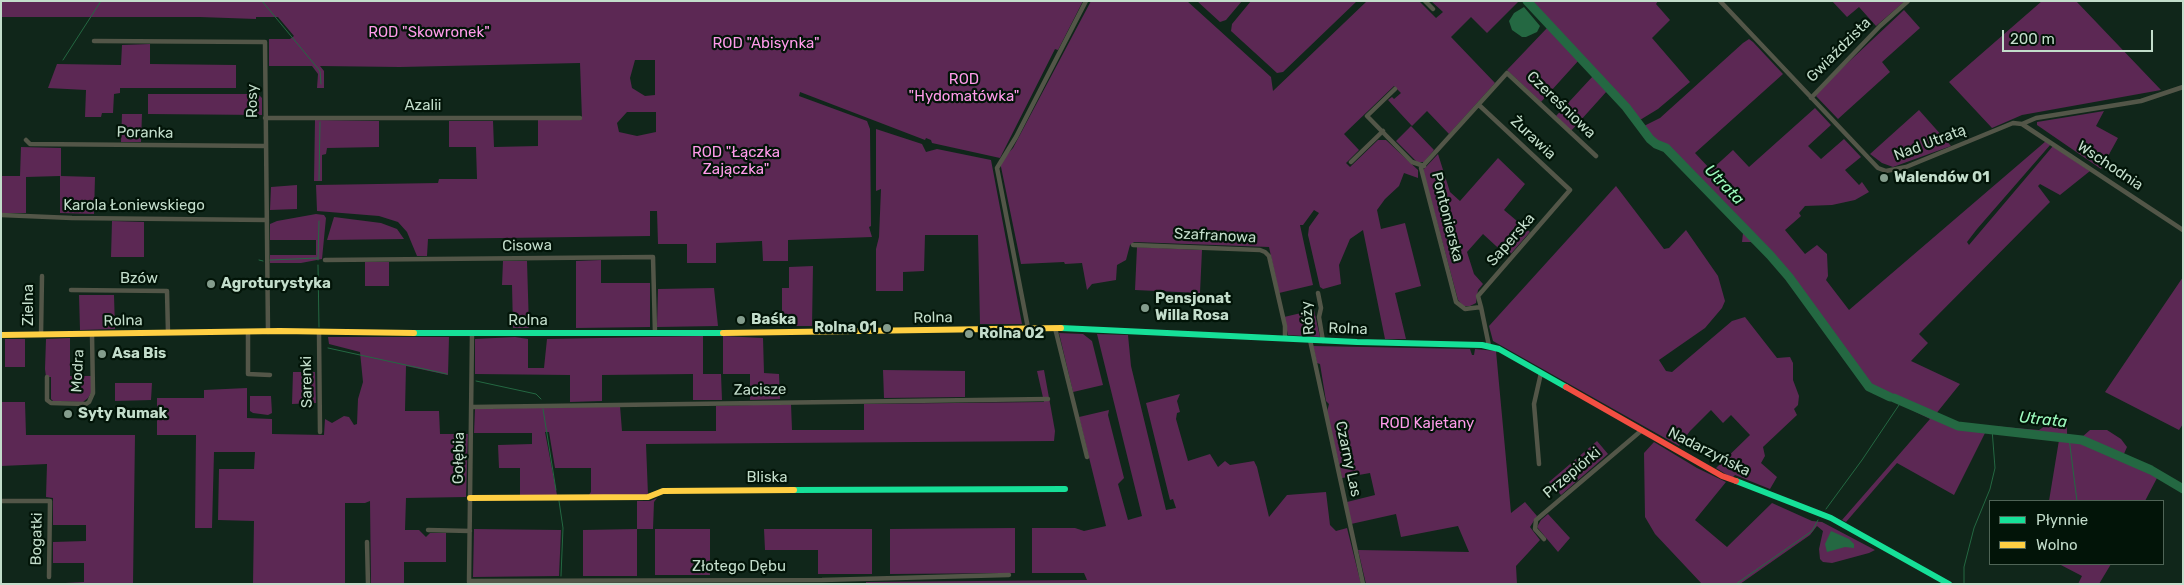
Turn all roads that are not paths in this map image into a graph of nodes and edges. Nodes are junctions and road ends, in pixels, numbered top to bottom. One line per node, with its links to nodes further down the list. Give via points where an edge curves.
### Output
1 (1086, 1): 31 (street, via 997,168)
2 (1425, 1): 5 (street)
3 (1720, 1): 10 (street, Nad Utratą)
4 (1908, 1): 10 (street, Gwiaździsta)
5 (1433, 9)
6 (94, 40): 12 (street, Rosy, via 264,42)
7 (1508, 73): 11 (street, Pontonierska); 18 (street, Czereśniowa)
8 (2183, 87): 14 (street, Nad Utratą, via 2141,101 2036,118)
9 (1395, 89): 15 (street, via 1367,116)
10 (1810, 98): 14 (street, Nad Utratą, via 1878,168 1886,171 1906,167 2013,123)
11 (1479, 105): 20 (street, Pontonierska); 21 (street, Żurawia)
12 (265, 118): 13 (street, Azalii); 17 (street, Rosy)
13 (580, 118)
14 (2022, 124): 24 (street, Wschodnia)
15 (1382, 131): 19 (street); 20 (street, via 1412,162)
16 (26, 140): 17 (street, Poranka, via 30,144)
17 (265, 146): 23 (street, Rosy)
18 (1596, 156)
19 (1351, 162)
20 (1424, 166): 30 (street, Pontonierska, via 1421,173 1456,302 1465,309)
21 (1570, 190): 30 (street, Saperska, via 1478,296)
22 (1, 215): 23 (street, Karola Łoniewskiego)
23 (267, 220): 34 (street, Rosy)
24 (2183, 230)
25 (1133, 245): 42 (street, Szafranowa, via 1265,252 1269,256)
26 (325, 260): 38 (street, Cisowa, via 653,257)
27 (42, 276): 41 (street, Zielna)
28 (71, 290): 36 (street, Bzów, via 167,291)
29 (1318, 292): 44 (street, Róży)
30 (1481, 308): 45 (street)
31 (1028, 328): 32 (street, Rolna); 38 (street, Rolna)
32 (1055, 328): 42 (street, Rolna); 53 (street)
33 (248, 332): 34 (street, Rolna); 36 (street, Rolna); 47 (street, via 248,374)
34 (268, 332): 35 (street, Rolna)
35 (319, 332): 37 (street, Rolna); 52 (street, Sarenki)
36 (168, 333): 39 (street, Rolna)
37 (472, 333): 38 (street, Rolna); 50 (street, Gołębia)
38 (655, 333)
39 (92, 334): 41 (street, Rolna); 48 (street, Modra, via 93,393 89,402 50,403 47,400)
40 (1, 335): 41 (street, Rolna)
41 (41, 335)
42 (1285, 338): 43 (street, Rolna)
43 (1310, 340): 44 (street, Rolna); 66 (street, Czarny Las)
44 (1323, 341): 45 (street, Rolna)
45 (1490, 346): 46 (street, Nadarzyńska)
46 (1541, 373): 51 (street, Nadarzyńska); 54 (street, via 1534,404)
47 (270, 375)
48 (47, 377)
49 (1048, 399): 50 (street, Zacisze)
50 (472, 407): 56 (street, Gołębia)
51 (1642, 430): 60 (street, Przepiórki, via 1536,520 1536,529); 67 (street, Nadarzyńska, via 1722,476 1830,518)
52 (320, 432)
53 (1087, 456)
54 (1539, 464)
55 (1065, 490): 56 (street, Bliska, via 663,491 648,497)
56 (470, 498): 59 (street, Gołębia)
57 (1, 501): 63 (street, Bogatki, via 50,501)
58 (428, 530): 59 (street)
59 (470, 530): 64 (street, Gołębia)
60 (1544, 539)
61 (366, 542): 65 (street)
62 (1009, 575): 64 (street, Złotego Dębu, via 822,580)
63 (49, 576)
64 (469, 582)
65 (368, 584)
66 (1363, 584)
67 (1949, 584)

